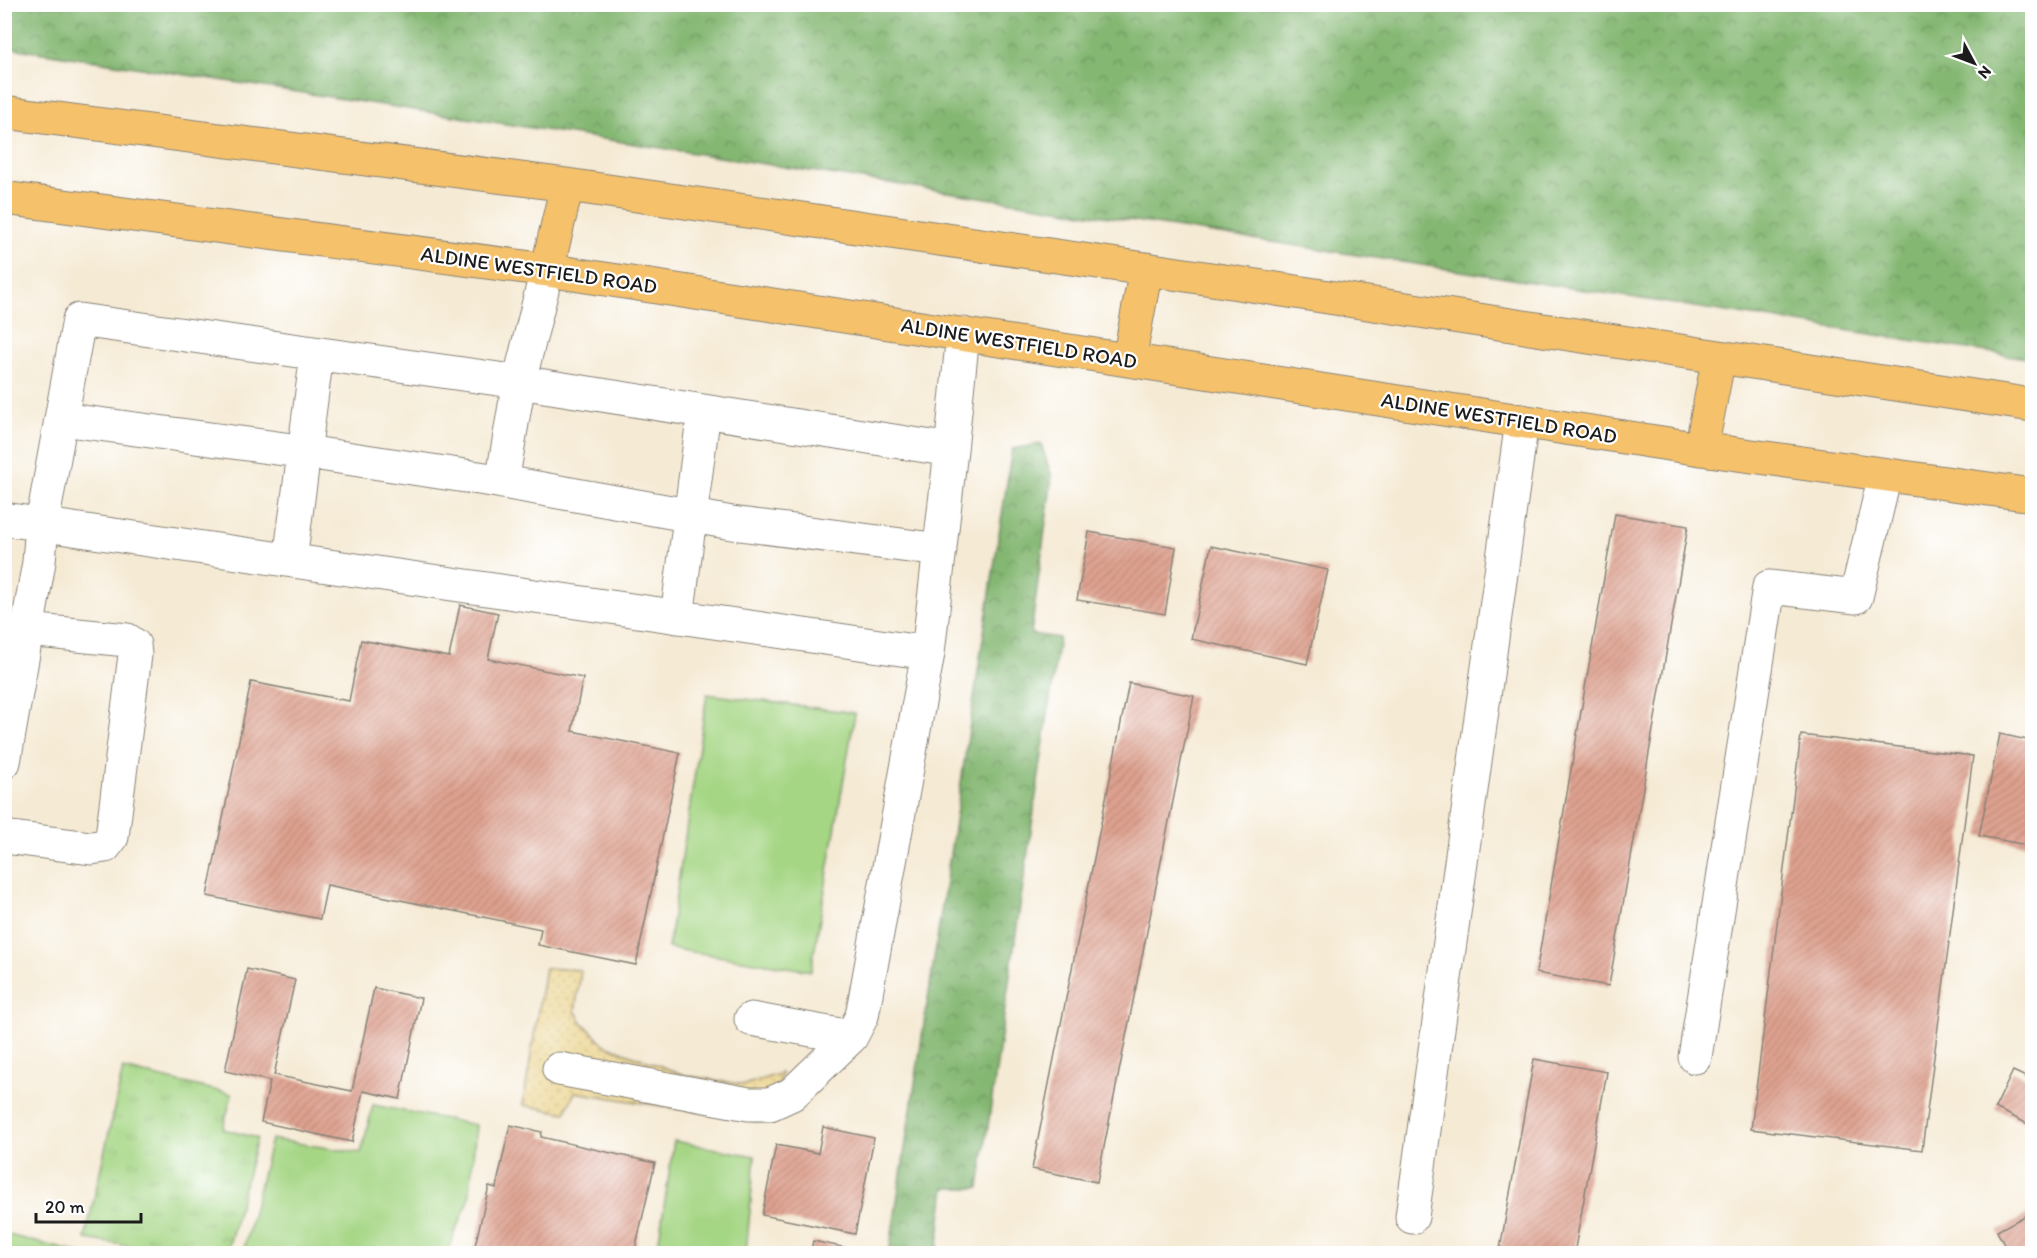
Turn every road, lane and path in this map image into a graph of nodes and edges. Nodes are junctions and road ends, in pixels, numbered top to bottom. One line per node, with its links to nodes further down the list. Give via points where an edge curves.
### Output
1 (4, 112): 2 (main road)
2 (567, 185): 4 (main road); 5 (main road)
3 (4, 198): 5 (main road, ALDINE WESTFIELD ROAD)
4 (1146, 269): 8 (main road); 9 (main road)
5 (547, 270): 6 (main road, ALDINE WESTFIELD ROAD); 10 (lane)
6 (963, 334): 9 (main road, ALDINE WESTFIELD ROAD); 16 (lane)
7 (317, 354): 10 (lane); 13 (lane, via 79,320); 17 (lane)
8 (1719, 357): 11 (main road); 15 (main road)
9 (1129, 360): 14 (main road, ALDINE WESTFIELD ROAD)
10 (519, 382): 12 (lane); 19 (lane)
11 (2032, 405)
12 (704, 411): 16 (lane); 21 (lane)
13 (61, 419): 17 (lane); 23 (lane)
14 (1522, 421): 15 (main road, ALDINE WESTFIELD ROAD); 35 (lane)
15 (1701, 449): 18 (main road, ALDINE WESTFIELD ROAD)
16 (951, 450): 24 (lane)
17 (304, 452): 19 (lane); 25 (lane)
18 (1885, 475): 20 (main road, ALDINE WESTFIELD ROAD); 33 (lane, via 1856,597 1769,587)
19 (502, 482): 21 (lane)
20 (2032, 495)
21 (692, 516): 24 (lane); 26 (lane)
22 (4, 519): 23 (lane)
23 (42, 524): 25 (lane); 27 (lane)
24 (940, 550): 28 (lane)
25 (290, 560): 26 (lane)
26 (677, 616): 28 (lane)
27 (28, 630): 29 (lane); 30 (lane, via 127,640 134,645 135,655 112,837 105,846 91,848)
28 (928, 653): 32 (lane, via 862,1016)
29 (4, 762)
30 (4, 837)
31 (751, 1020): 32 (lane)
32 (851, 1037): 34 (lane, via 792,1094 770,1104 749,1104)
33 (1695, 1057)
34 (559, 1069)
35 (1412, 1217)

